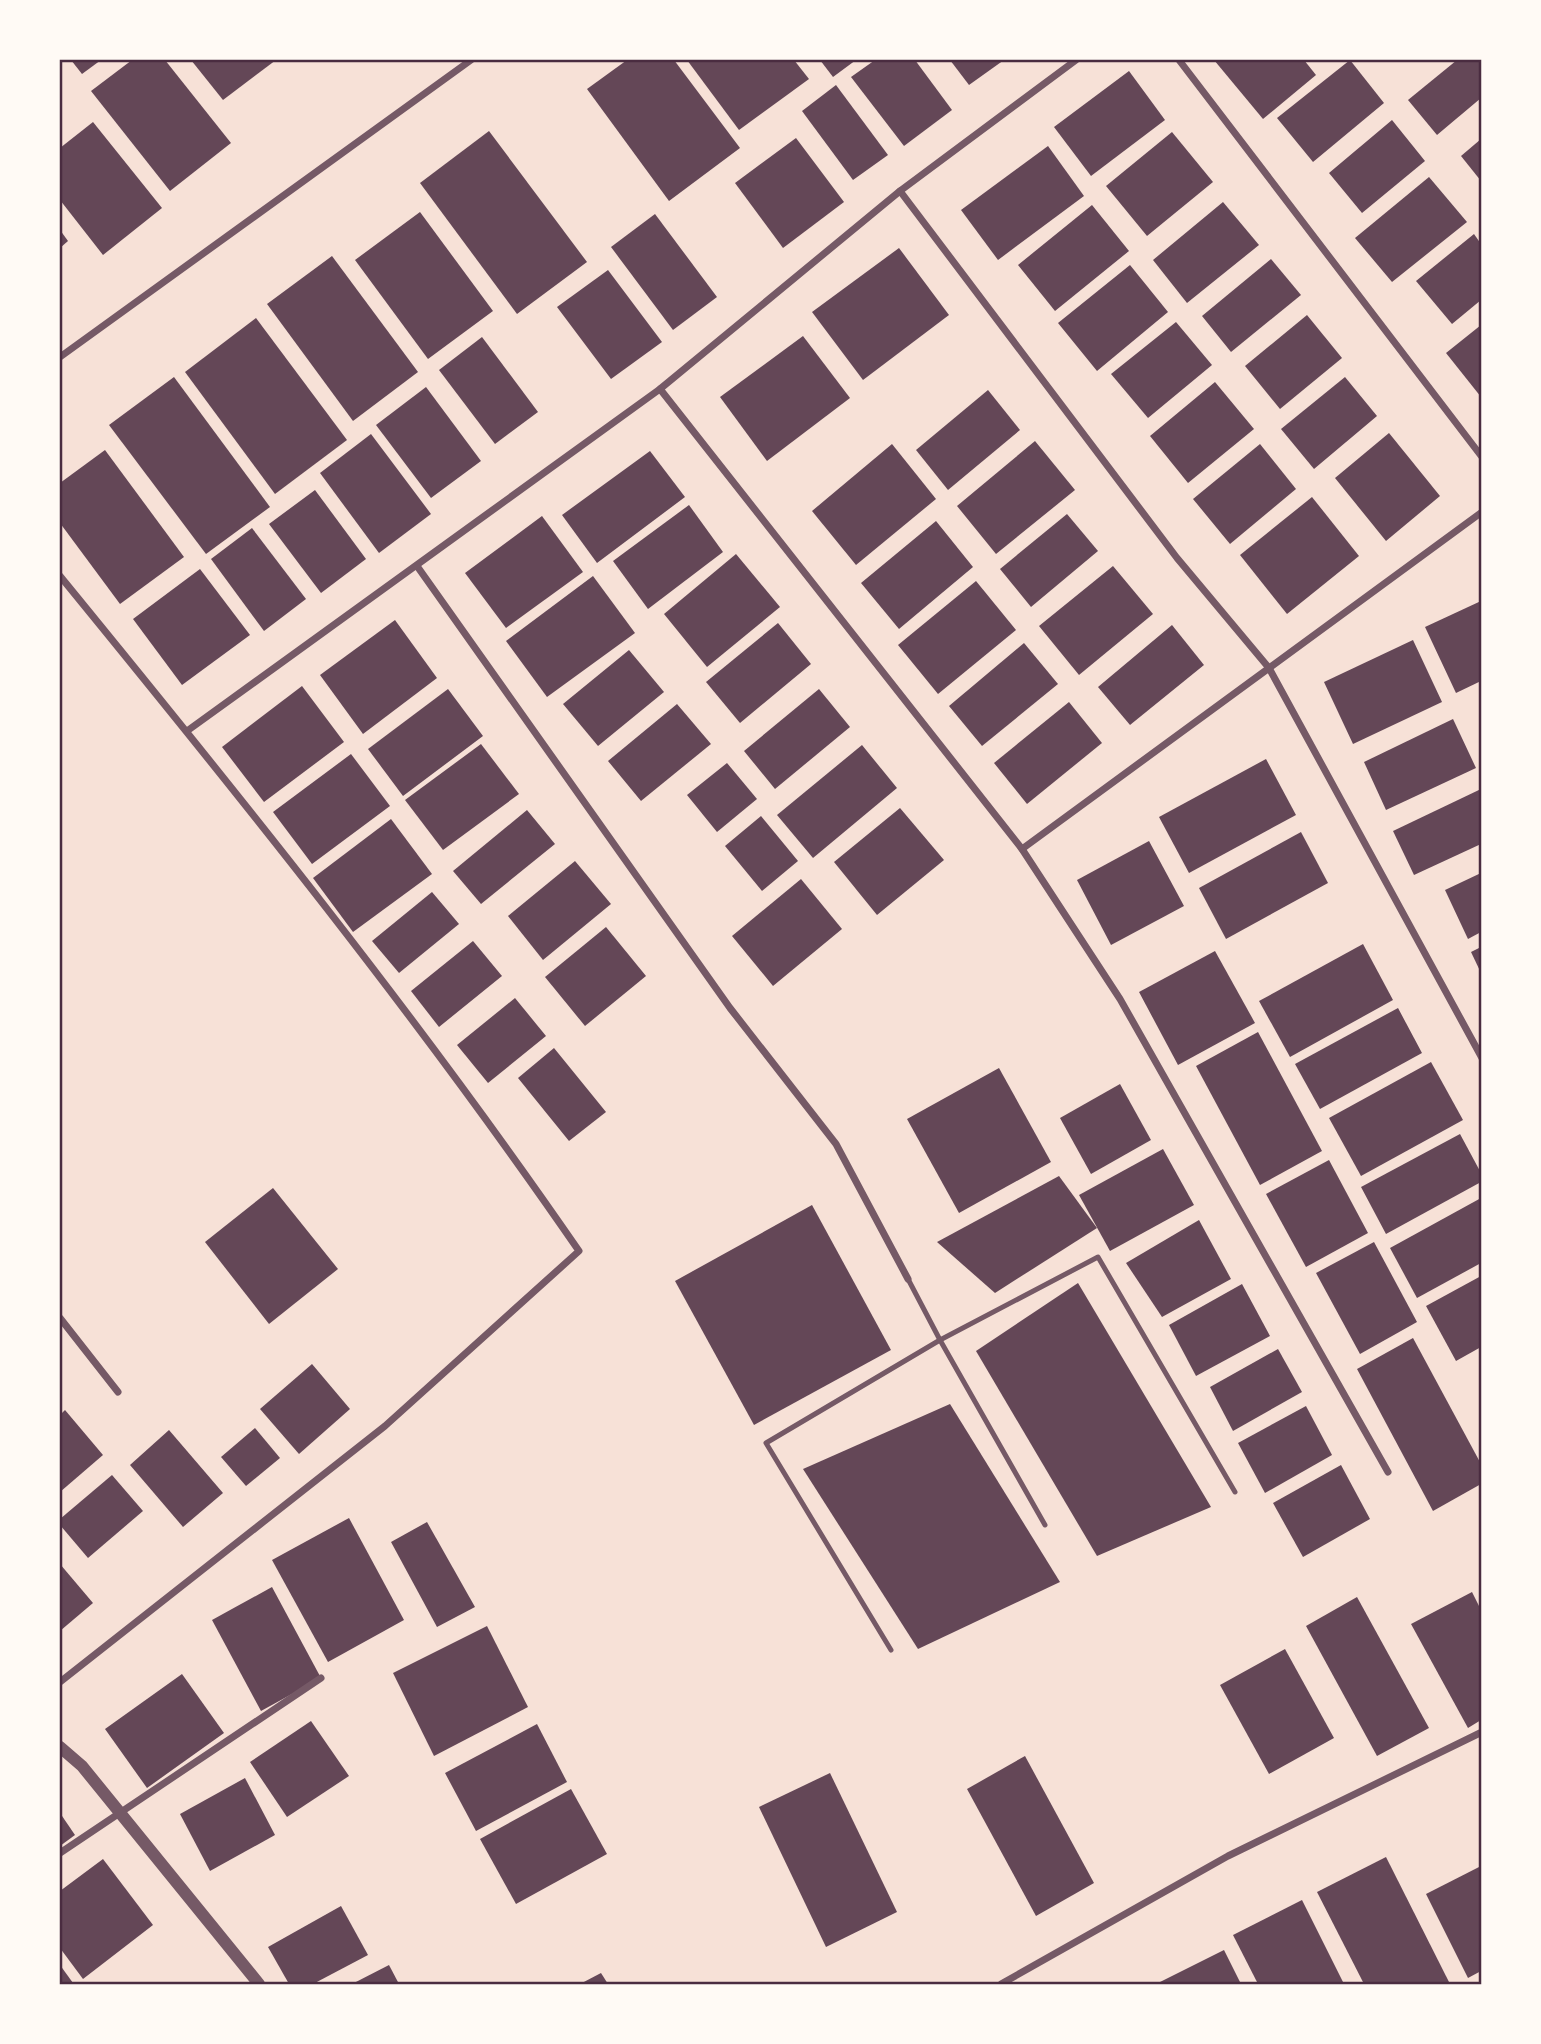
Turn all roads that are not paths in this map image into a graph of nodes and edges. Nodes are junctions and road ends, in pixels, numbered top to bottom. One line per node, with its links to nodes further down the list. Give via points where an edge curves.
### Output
1 (471, 60): 5 (street)
2 (1076, 60): 4 (street)
3 (1179, 60): 7 (street)
4 (900, 191): 6 (street); 11 (street, via 1177,558)
5 (60, 357)
6 (660, 389): 9 (street); 13 (street)
7 (1482, 457)
8 (1482, 512): 11 (street)
9 (417, 566): 12 (street); 15 (street, via 730,1008 836,1144)
10 (60, 576): 12 (street)
11 (1269, 668): 13 (street); 14 (street)
12 (187, 731): 24 (street, via 511,1152 579,1251 386,1426)
13 (1022, 849): 19 (street, via 1120,999)
14 (1482, 1058)
15 (908, 1279): 17 (lane)
16 (60, 1318): 18 (street)
17 (940, 1340): 20 (lane, via 1098,1257); 21 (lane); 22 (lane, via 766,1444)
18 (118, 1392)
19 (1388, 1472)
20 (1236, 1492)
21 (1045, 1525)
22 (891, 1650)
23 (321, 1678): 27 (street)
24 (60, 1682)
25 (1482, 1732): 30 (street, via 1228,1856)
26 (60, 1747): 27 (street)
27 (120, 1812): 28 (street); 29 (street)
28 (60, 1853)
29 (259, 1984)
30 (1001, 1984)

